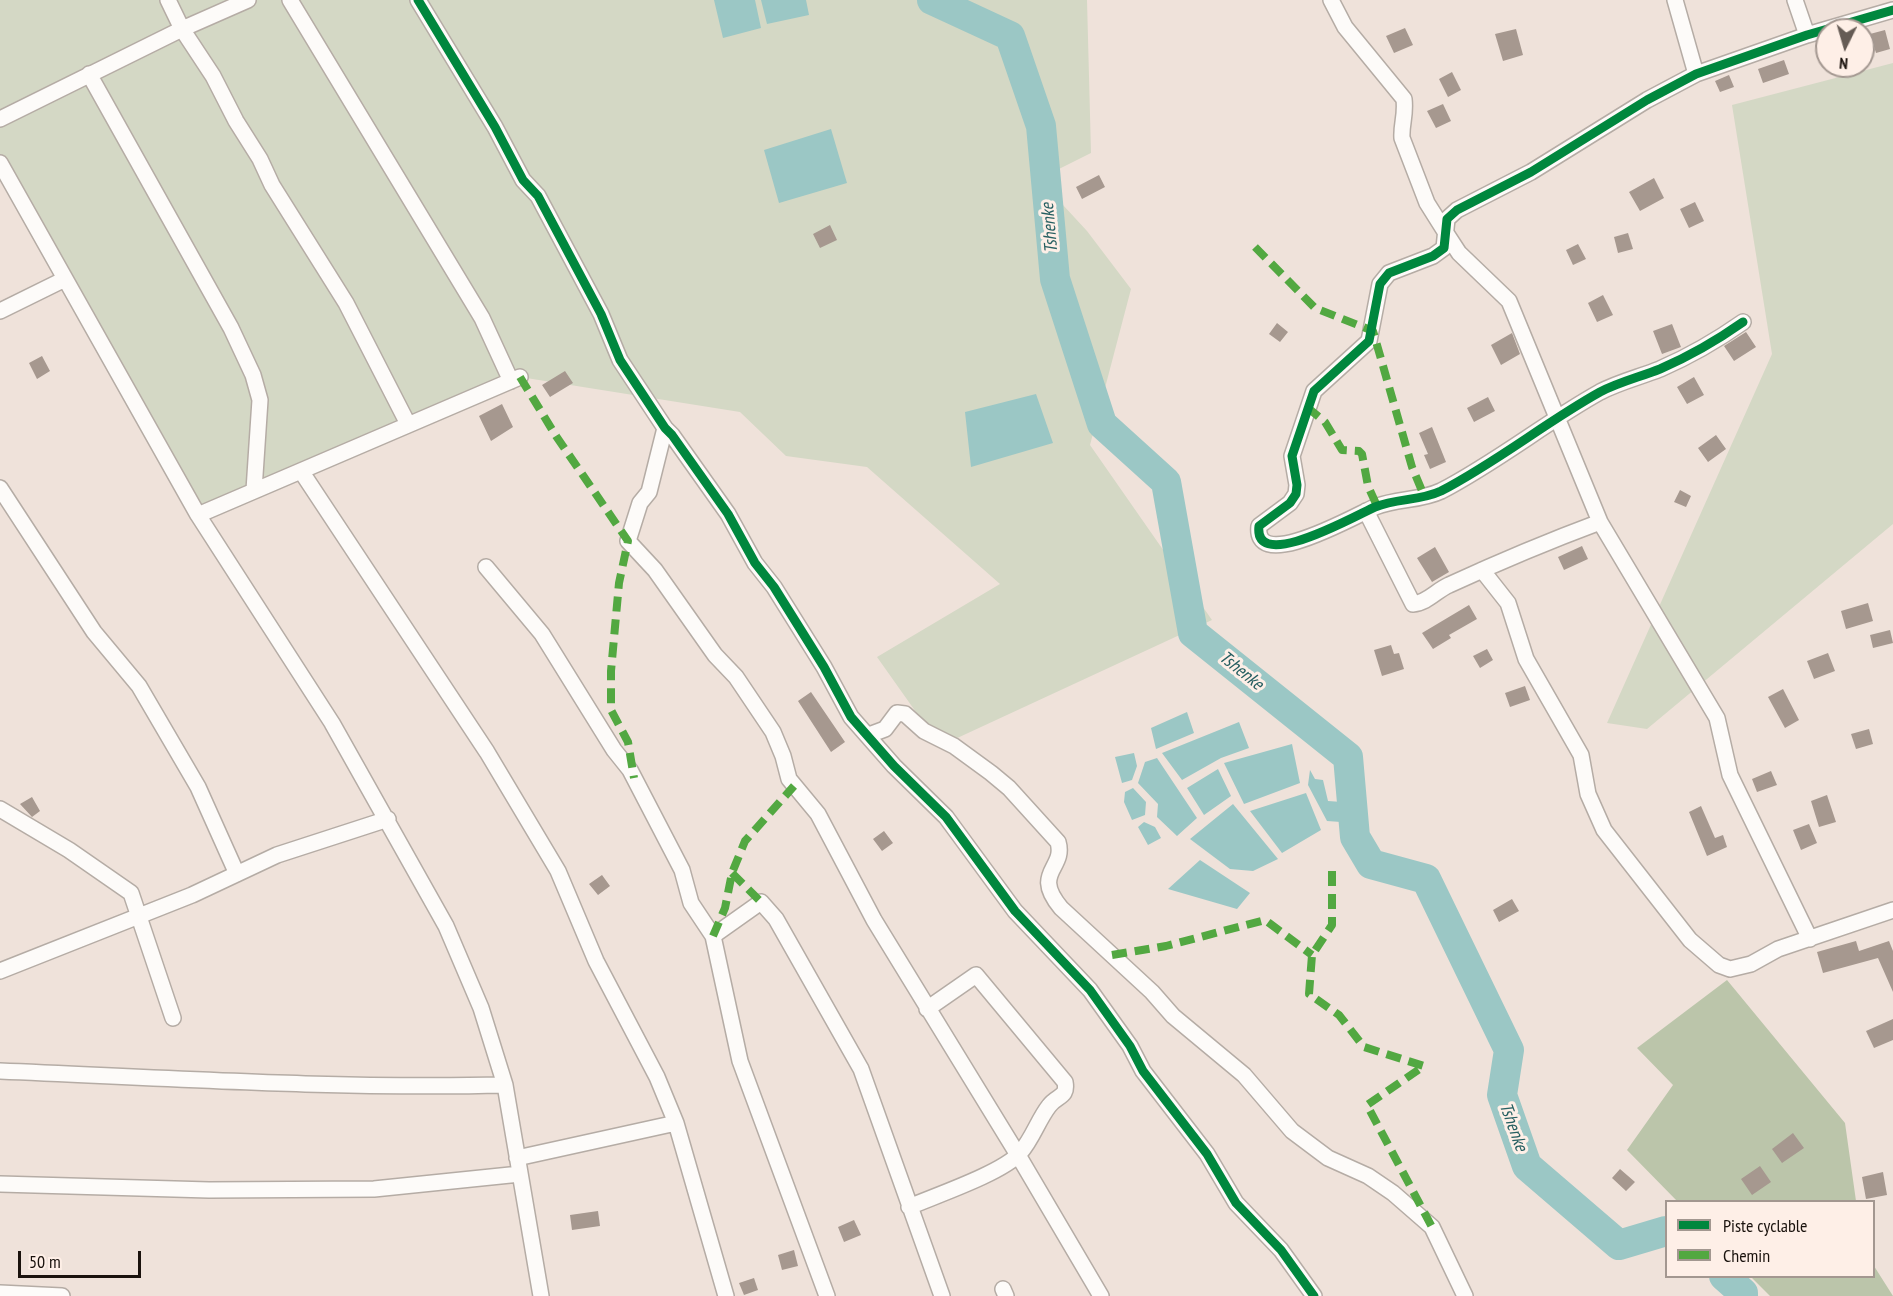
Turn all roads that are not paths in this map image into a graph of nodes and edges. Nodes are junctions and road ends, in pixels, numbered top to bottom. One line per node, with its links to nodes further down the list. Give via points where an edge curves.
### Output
1 (168, 0): 9 (street)
2 (248, 0): 9 (street)
3 (290, 0): 20 (street, via 516,379)
4 (418, 0): 21 (street, via 523,180 538,196 601,314 620,360)
5 (1331, 0): 15 (street, via 1346,27 1404,99 1402,138 1427,203)
6 (1675, 0): 12 (street)
7 (1795, 0): 10 (street)
8 (1893, 10): 10 (street)
9 (182, 29): 11 (street); 20 (street, via 213,76 305,242 346,303)
10 (1807, 35): 12 (street)
11 (89, 74): 13 (street); 24 (street, via 231,328 253,375 260,399)
12 (1696, 74): 15 (street, via 1457,210 1447,219)
13 (0, 119)
14 (0, 163): 16 (street)
15 (1444, 230): 19 (street, via 1459,253 1509,301); 25 (street, via 1444,248 1389,273 1380,284 1369,341 1314,392 1292,456 1296,494 1259,526 1258,532 1275,546 1319,535)
16 (65, 279): 17 (street); 26 (street)
17 (0, 311)
18 (1743, 321): 19 (street, via 1706,348 1610,387)
19 (1558, 418): 25 (street, via 1440,492); 27 (street)
20 (408, 424): 22 (street)
21 (665, 428): 30 (street, via 728,514 851,717); 39 (street, via 649,492 640,503 628,541 655,570 773,732 789,780 818,814 874,920)
22 (301, 471): 24 (street); 43 (street, via 487,752 558,871)
23 (0, 488): 33 (street, via 94,632 140,686 198,787)
24 (254, 490): 26 (street)
25 (1366, 511): 29 (street, via 1413,604)
26 (198, 515): 32 (street, via 332,723)
27 (1600, 522): 29 (street); 37 (street, via 1718,718 1730,775)
28 (486, 567): 36 (street, via 542,634 630,770 682,870 691,903)
29 (1482, 570): 37 (street, via 1508,603 1526,659 1581,755 1588,794 1604,830 1690,939 1719,965 1730,969)
30 (869, 735): 55 (street, via 946,817 1023,920 1090,990 1143,1071 1196,1138 1236,1203 1281,1250); 56 (street, via 885,729 897,713 905,714 1010,788 1058,842 1060,849 1047,882 1051,896 1061,908 1173,1016 1244,1076 1292,1131 1328,1158 1368,1176 1393,1193 1432,1227)
31 (0, 808): 35 (street, via 131,893)
32 (388, 819): 33 (street, via 277,855); 42 (street, via 446,926 481,1008)
33 (237, 874): 35 (street)
34 (1893, 910): 37 (street)
35 (140, 913): 38 (street); 40 (street)
36 (713, 936): 47 (street, via 761,902 776,919 861,1069); 52 (street, via 740,1061)
37 (1810, 939)
38 (0, 971)
39 (927, 1008): 44 (street); 44 (street, via 976,975 1065,1082 1065,1095 1047,1108)
40 (173, 1018)
41 (0, 1071): 42 (street, via 306,1083)
42 (505, 1085): 45 (street)
43 (676, 1123): 45 (street); 51 (street)
44 (1018, 1155): 47 (street); 54 (street)
45 (518, 1166): 46 (street, via 374,1189 209,1190); 50 (street)
46 (0, 1184)
47 (909, 1207): 53 (street)
48 (0, 1293): 49 (street)
49 (62, 1296)
50 (541, 1296)
51 (726, 1296)
52 (827, 1296)
53 (942, 1296)
54 (1101, 1296)
55 (1314, 1296)
56 (1465, 1296)

